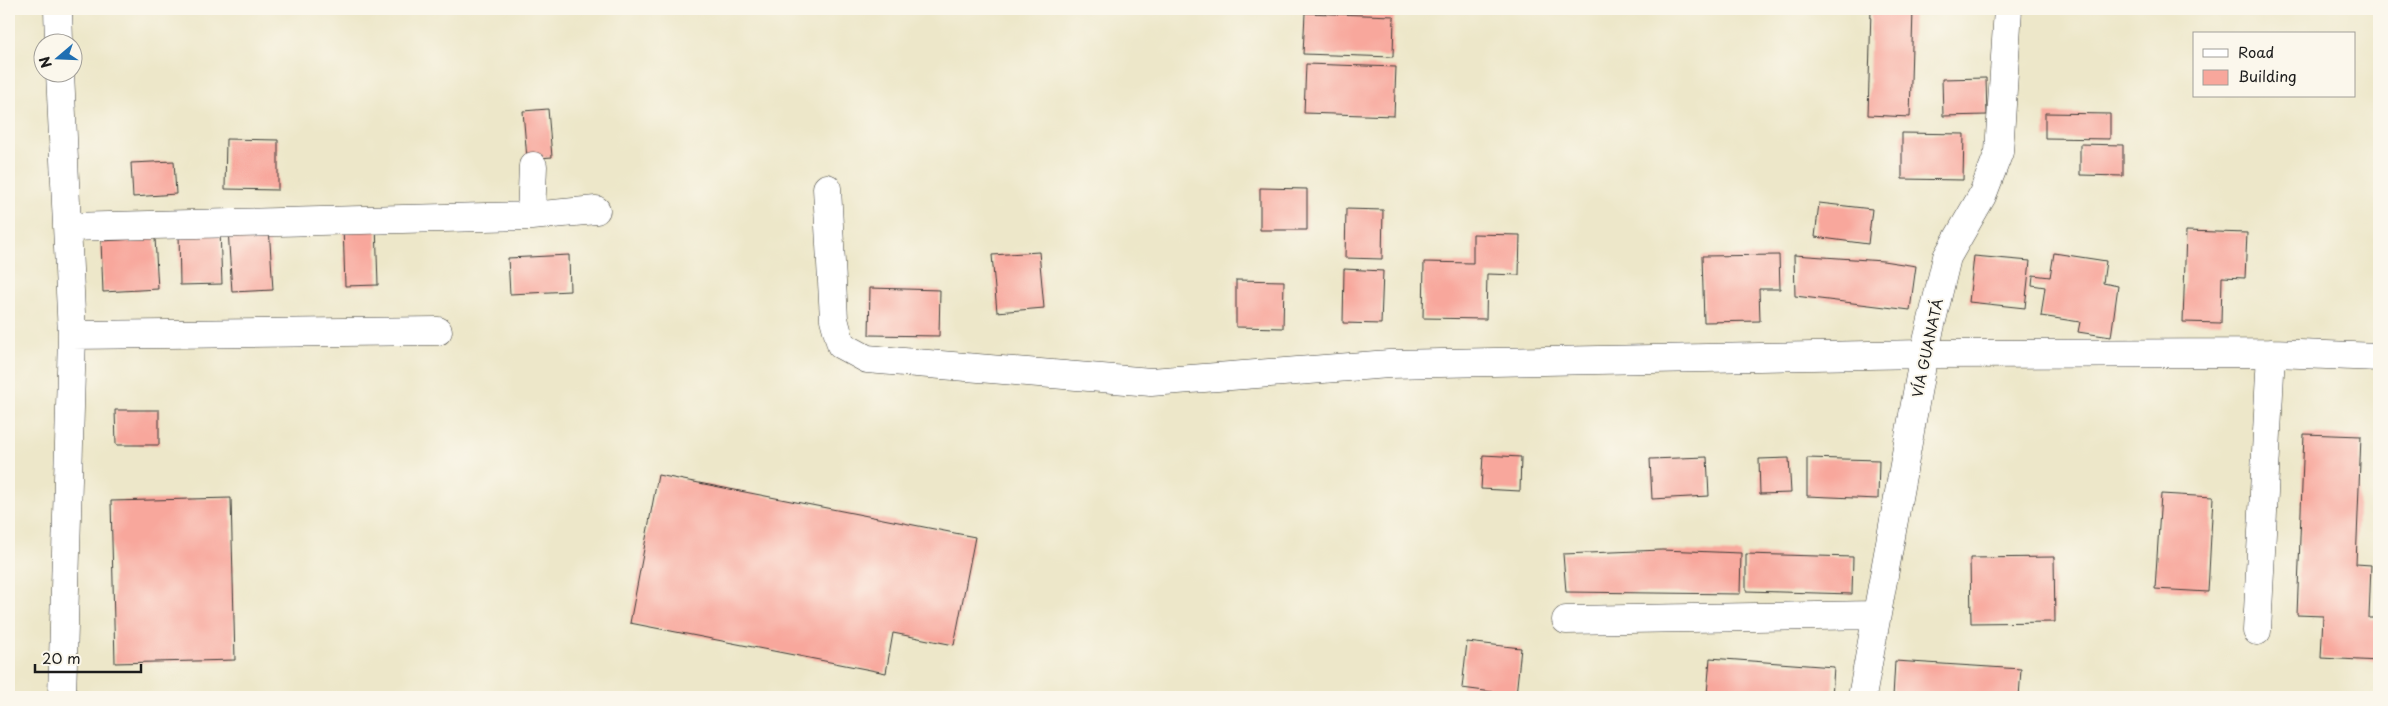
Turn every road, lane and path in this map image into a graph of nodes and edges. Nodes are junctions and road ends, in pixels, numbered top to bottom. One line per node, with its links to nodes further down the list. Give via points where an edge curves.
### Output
1 (58, 9): 3 (street)
2 (2008, 9): 13 (street, VÍA GUANATÁ, via 1999,152 1982,196 1947,257)
3 (59, 32)
4 (60, 82): 9 (street)
5 (533, 166): 8 (street)
6 (827, 188): 13 (street, via 834,319 842,346 867,359 1151,382 1389,364)
7 (596, 210): 8 (street)
8 (531, 216): 9 (street)
9 (67, 227): 11 (street)
10 (438, 331): 11 (street)
11 (72, 335): 18 (street)
12 (2271, 353): 13 (street); 14 (street); 17 (street)
13 (1924, 354): 15 (street, VÍA GUANATÁ)
14 (2379, 357)
15 (1876, 615): 16 (street); 19 (street, VÍA GUANATÁ)
16 (1566, 620)
17 (2257, 631)
18 (62, 697)
19 (1862, 697)

